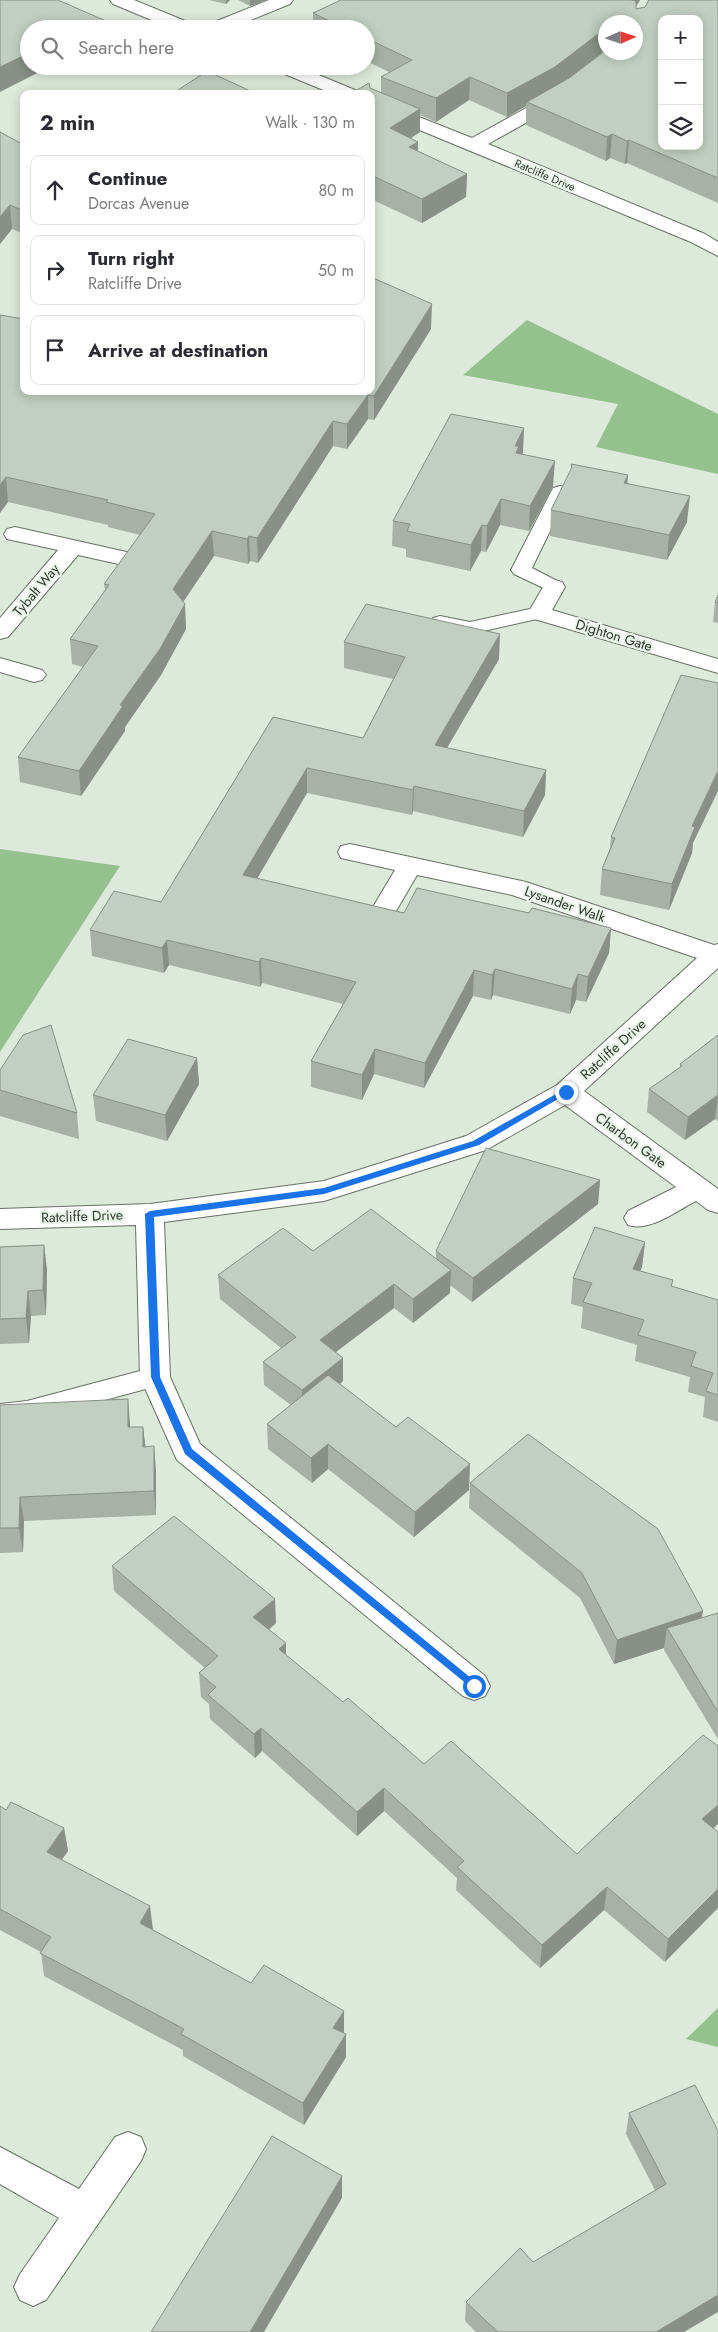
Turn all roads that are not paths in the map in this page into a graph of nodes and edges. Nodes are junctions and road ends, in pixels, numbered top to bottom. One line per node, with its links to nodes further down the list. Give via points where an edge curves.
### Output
1 (119, 0): 3 (street)
2 (284, 0): 4 (street)
3 (167, 20)
4 (235, 20)
5 (608, 60): 9 (street, via 561,96)
6 (297, 75): 7 (street)
7 (321, 90)
8 (375, 105): 9 (street, Ratcliffe Drive)
9 (473, 145): 10 (street, Ratcliffe Drive, via 698,238)
10 (718, 250)
11 (560, 492): 15 (lane, via 521,570)
12 (15, 534): 13 (street, Tybalt Way)
13 (72, 547): 14 (street, Tybalt Way); 18 (street, Tybalt Way)
14 (123, 558)
15 (554, 587): 16 (street)
16 (538, 613): 17 (lane, via 470,628); 20 (street, Dighton Gate)
17 (423, 619)
18 (0, 632)
19 (0, 666): 21 (street)
20 (718, 666)
21 (34, 675)
22 (350, 852): 23 (street, Lysander Walk)
23 (410, 865): 24 (street); 25 (street, Lysander Walk, via 517,888)
24 (383, 912)
25 (717, 954): 26 (street, Ratcliffe Drive)
26 (566, 1092): 27 (street, Charbon Gate); 28 (street, Ratcliffe Drive, via 476,1143 324,1191)
27 (708, 1196): 29 (street, Charbon Gate)
28 (150, 1214): 30 (street, Ratcliffe Drive); 31 (street)
29 (638, 1218)
30 (0, 1219)
31 (155, 1377): 32 (lane, via 27,1411); 33 (street, via 188,1452)
32 (0, 1414)
33 (474, 1686)
34 (128, 2149): 36 (street)
35 (0, 2164): 36 (street)
36 (85, 2213): 37 (street)
37 (33, 2287)

